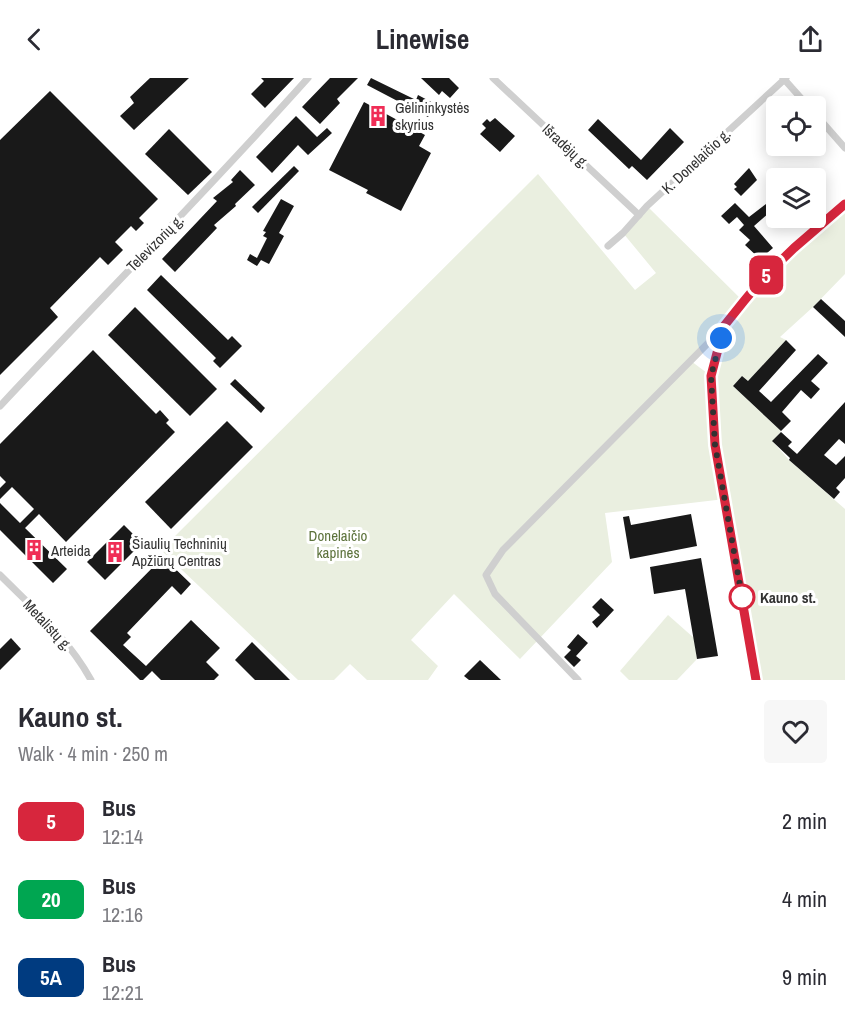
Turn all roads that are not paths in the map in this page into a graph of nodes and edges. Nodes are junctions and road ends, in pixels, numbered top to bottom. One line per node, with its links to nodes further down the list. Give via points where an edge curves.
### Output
1 (308, 78): 11 (street, Televizorių g.)
2 (493, 78): 8 (street, Išradėjų g.)
3 (785, 78): 4 (street); 8 (street, K. Donelaičio g.)
4 (800, 96)
5 (826, 126): 6 (street)
6 (845, 148)
7 (845, 204): 10 (street, via 764,277)
8 (639, 215): 9 (street, K. Donelaičio g.)
9 (608, 246)
10 (724, 326): 14 (street, via 503,550 486,575 495,594); 15 (street, via 711,376 715,445)
11 (0, 406)
12 (0, 575): 13 (street, Metalistų g., via 60,635)
13 (91, 680)
14 (578, 680)
15 (756, 680)

